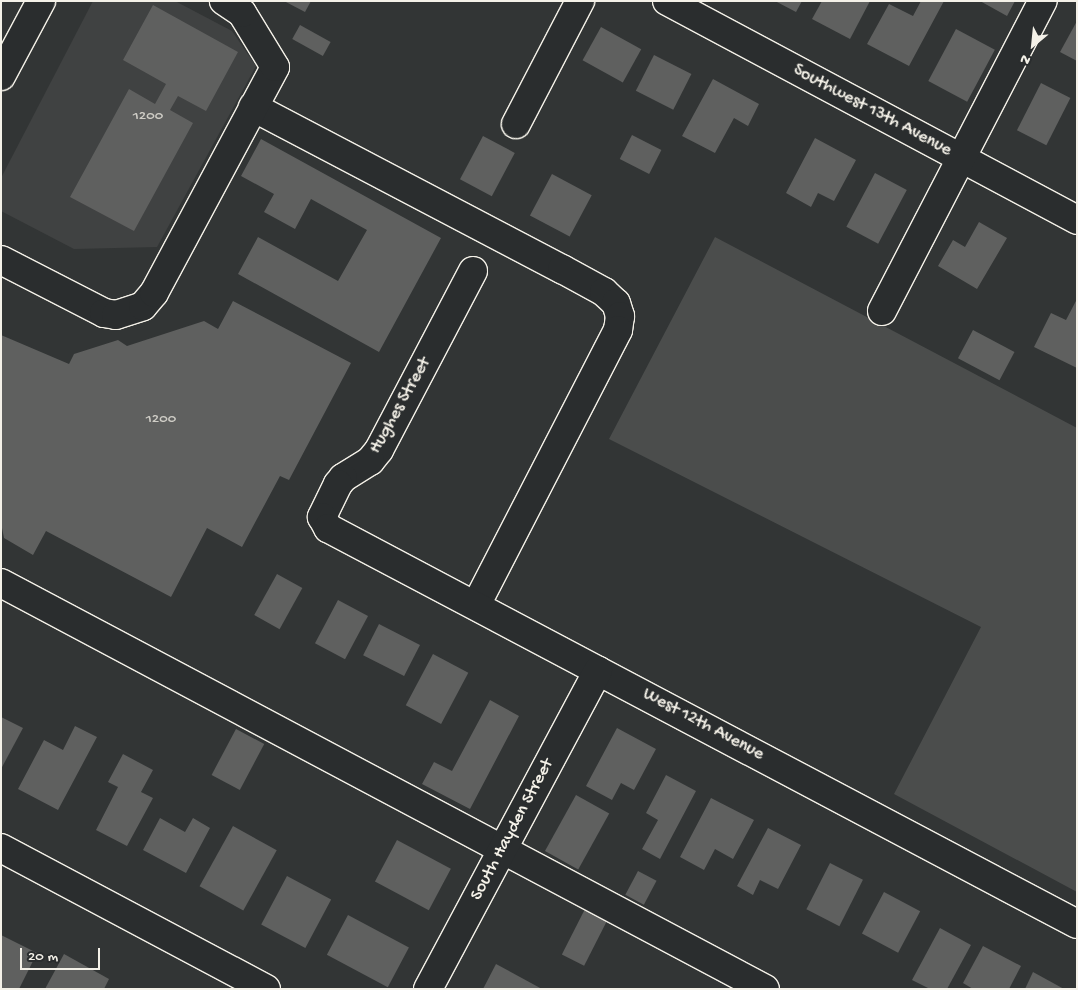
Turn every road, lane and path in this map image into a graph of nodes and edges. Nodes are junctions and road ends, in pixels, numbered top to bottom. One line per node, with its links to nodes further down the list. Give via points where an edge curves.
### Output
1 (41, 1): 6 (street)
2 (224, 1): 7 (street, via 242,13 275,66)
3 (580, 1): 8 (street)
4 (668, 1): 9 (street, Southwest 13th Avenue)
5 (1044, 1): 9 (street)
6 (1, 76)
7 (253, 107): 11 (street, via 154,293 143,306 116,315 104,313); 16 (street, via 562,269 604,292 616,303 620,316 618,330)
8 (516, 124)
9 (962, 159): 10 (street, Southwest 13th Avenue); 13 (street)
10 (1077, 220)
11 (1, 260)
12 (473, 271): 14 (street, Hughes Street, via 380,450 338,484 322,517)
13 (882, 311)
14 (328, 528): 16 (street, West 12th Avenue)
15 (1, 583): 19 (street)
16 (476, 605): 17 (street, West 12th Avenue)
17 (598, 670): 19 (street, South Hayden Street); 20 (street, West 12th Avenue)
18 (1, 848): 21 (street)
19 (504, 849): 22 (street, South Hayden Street); 23 (street)
20 (1077, 924)
21 (266, 989)
22 (428, 989)
23 (765, 989)

